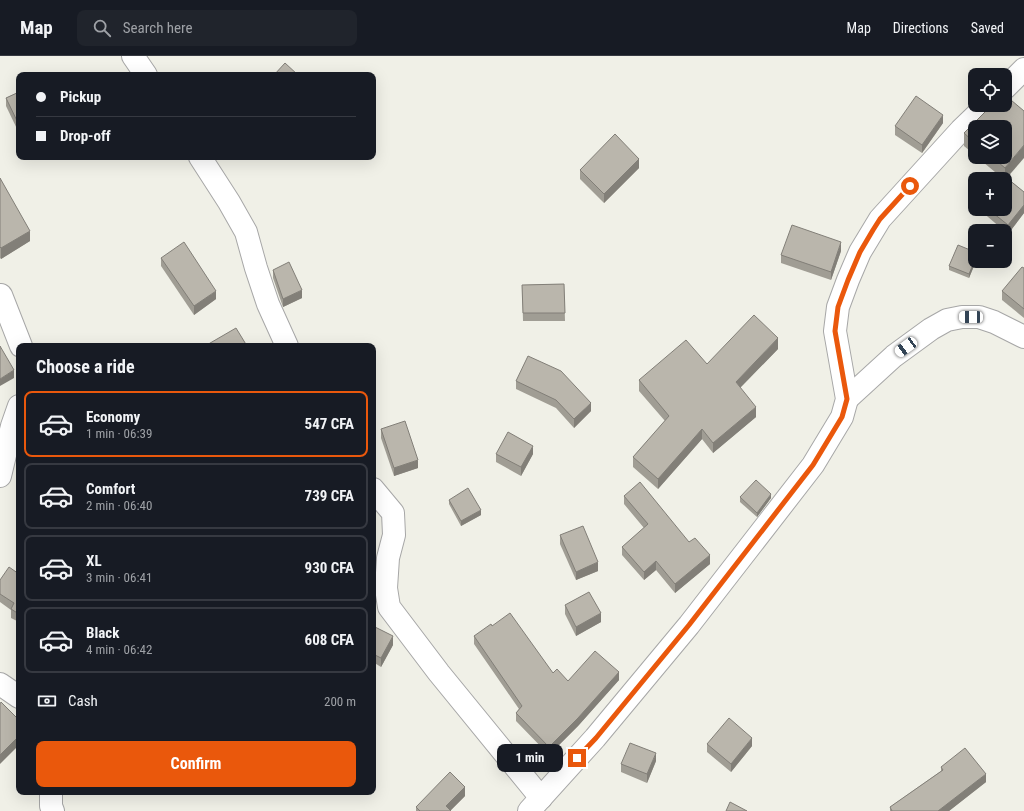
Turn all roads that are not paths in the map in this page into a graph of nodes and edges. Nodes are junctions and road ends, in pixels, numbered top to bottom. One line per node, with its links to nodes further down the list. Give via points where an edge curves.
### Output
1 (133, 56): 3 (street)
2 (1024, 69): 4 (street)
3 (144, 72)
4 (1012, 81)
5 (980, 112): 11 (street, via 880,219 860,252 838,307 835,331)
6 (202, 160): 10 (street, via 246,232 268,304)
7 (1, 295): 9 (street)
8 (1024, 337): 11 (street, via 979,317 947,320 894,356)
9 (19, 343)
10 (286, 343)
11 (847, 399): 18 (street, via 842,417 813,465 684,631 596,738)
12 (16, 415): 13 (street)
13 (0, 476)
14 (376, 493): 18 (street, via 393,513 394,535 388,558 386,588 389,607)
15 (0, 684): 16 (street)
16 (16, 695)
17 (51, 795): 19 (street, via 50,806)
18 (535, 804)
19 (53, 811)

